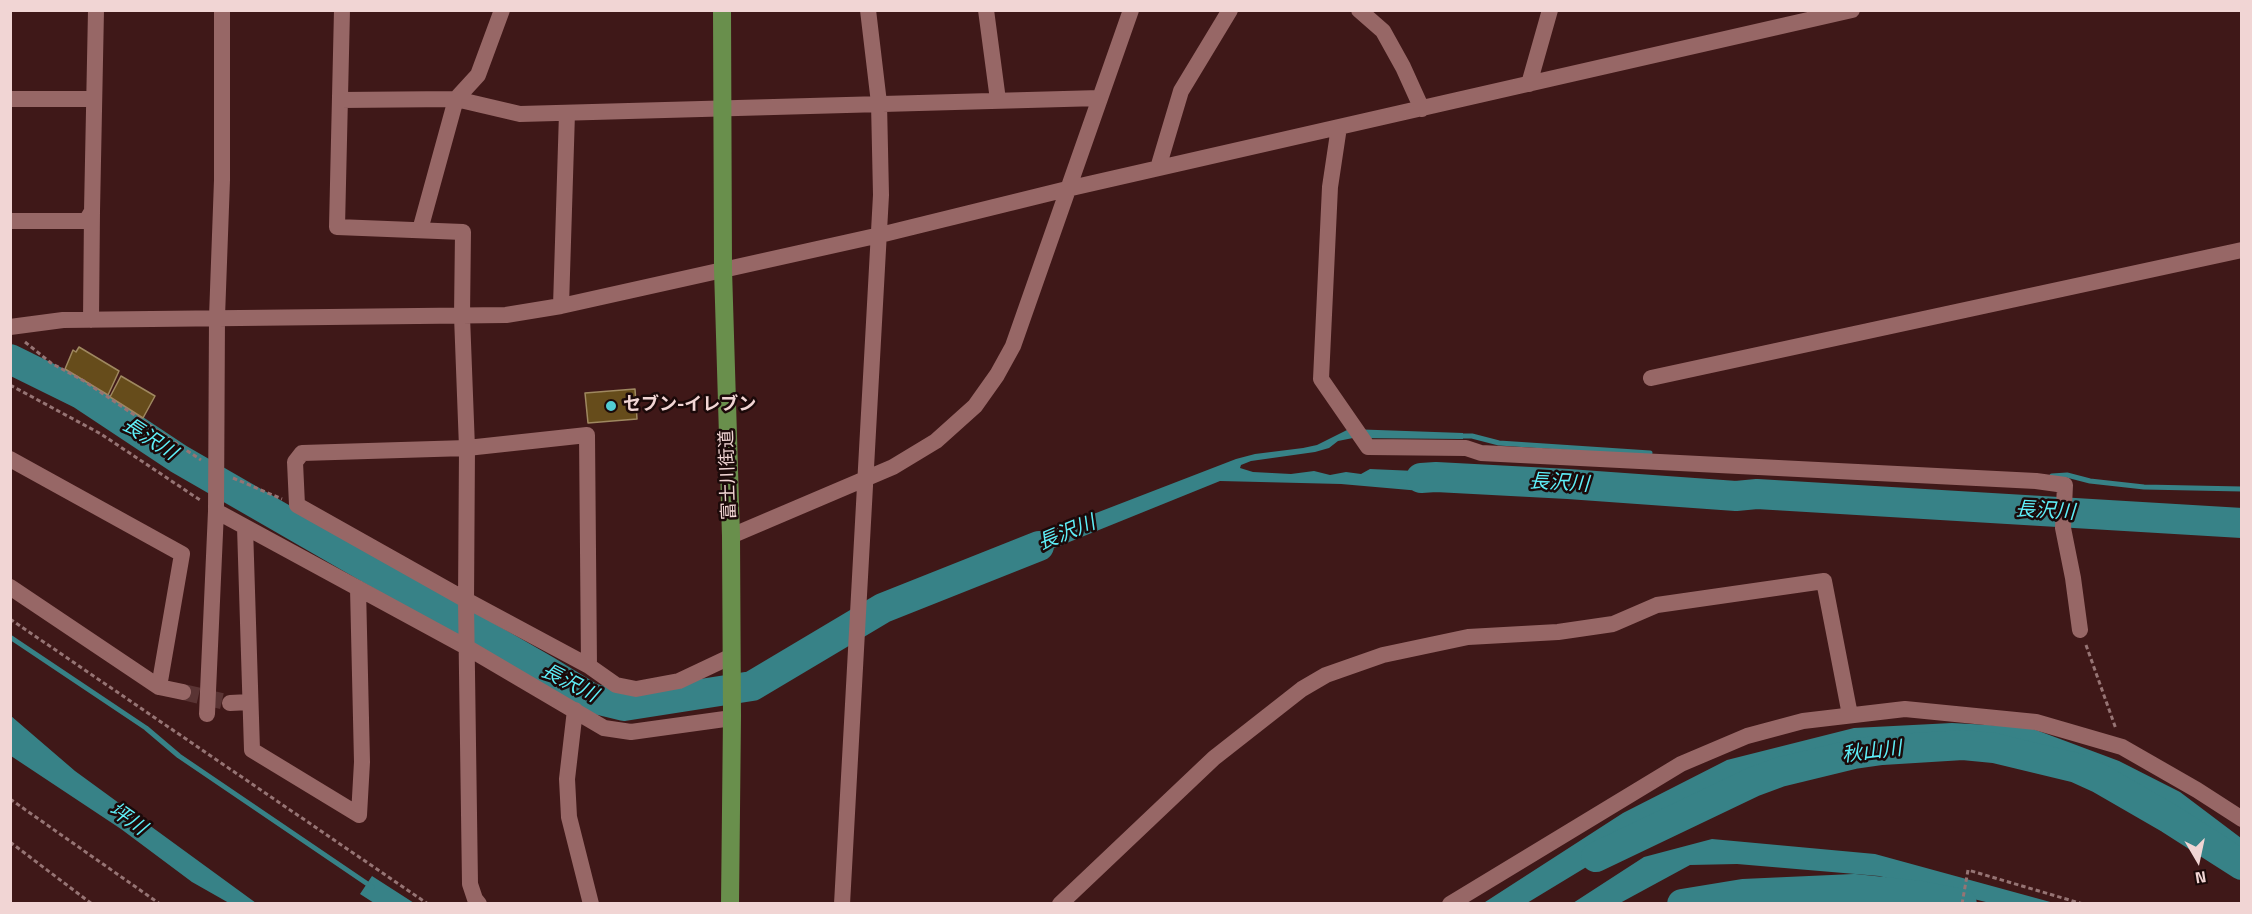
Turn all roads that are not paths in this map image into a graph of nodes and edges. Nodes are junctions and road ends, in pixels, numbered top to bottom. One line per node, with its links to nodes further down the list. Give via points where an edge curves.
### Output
1 (96, 10): 16 (street)
2 (222, 10): 35 (street)
3 (342, 10): 18 (street)
4 (502, 10): 17 (street, via 478,75)
5 (722, 10): 21 (main road, 富士川街道)
6 (868, 10): 20 (street)
7 (986, 10): 19 (street)
8 (1131, 10): 14 (street)
9 (1230, 10): 25 (street, via 1181,92)
10 (1359, 10): 22 (street, via 1383,31)
11 (1550, 10): 13 (street)
12 (1852, 10): 13 (street)
13 (1529, 84): 22 (street)
14 (1100, 98): 19 (street); 26 (street)
15 (10, 99): 16 (street)
16 (94, 99): 27 (street)
17 (456, 99): 18 (street); 23 (street, via 520,114); 29 (street)
18 (340, 100): 29 (street, via 337,227)
19 (998, 100): 20 (street)
20 (879, 103): 21 (street); 30 (street)
21 (722, 108): 23 (street); 32 (main road, 富士川街道)
22 (1422, 109): 24 (street)
23 (567, 113): 33 (street)
24 (1339, 127): 25 (street); 48 (street, via 1330,187 1321,379 1368,447 1466,448 1481,453 2065,485 2063,528)
25 (1158, 168): 26 (street)
26 (1067, 189): 30 (street); 41 (street, via 1013,346 997,375 975,406 936,441)
27 (92, 211): 28 (street, via 86,221); 36 (street)
28 (10, 221)
29 (420, 230): 34 (street, via 463,232)
30 (880, 235): 32 (street); 41 (street)
31 (2241, 250): 38 (street)
32 (723, 269): 33 (street); 44 (main road, 富士川街道)
33 (561, 306): 34 (street, via 506,315)
34 (462, 316): 35 (street); 39 (street)
35 (217, 317): 36 (street); 42 (street)
36 (91, 320): 37 (street)
37 (10, 327)
38 (1651, 378)
39 (467, 448): 47 (street); 47 (street, via 302,453 295,462 297,505); 51 (street, via 587,435)
40 (10, 459): 52 (street, via 182,554)
41 (865, 479): 44 (street); 64 (street)
42 (216, 504): 43 (street); 57 (street)
43 (245, 527): 46 (street); 54 (street)
44 (731, 536): 50 (main road, 富士川街道)
45 (10, 587): 52 (street)
46 (357, 588): 49 (street); 54 (street, via 362,762 358,815 252,750)
47 (466, 601): 49 (street); 51 (street)
48 (2080, 630)
49 (468, 647): 56 (street); 61 (street, via 470,884)
50 (732, 657): 51 (street, via 679,681 636,688 616,685); 59 (main road, 富士川街道)
51 (589, 666)
52 (159, 687): 53 (street)
53 (183, 692)
54 (250, 702): 55 (street)
55 (230, 703)
56 (575, 710): 59 (street, via 604,728 631,732); 62 (street, via 567,779 569,817)
57 (207, 714)
58 (1851, 715): 60 (street, via 1905,709 2036,722 2122,747); 65 (street, via 1824,581 1658,605 1613,624 1558,632 1468,637 1383,655 1326,675 1302,689 1214,758); 66 (street, via 1803,721 1747,736 1681,764)
59 (732, 717): 63 (main road, 富士川街道)
60 (2241, 819)
61 (479, 903)
62 (591, 903)
63 (730, 903)
64 (842, 903)
65 (1060, 903)
66 (1450, 903)

